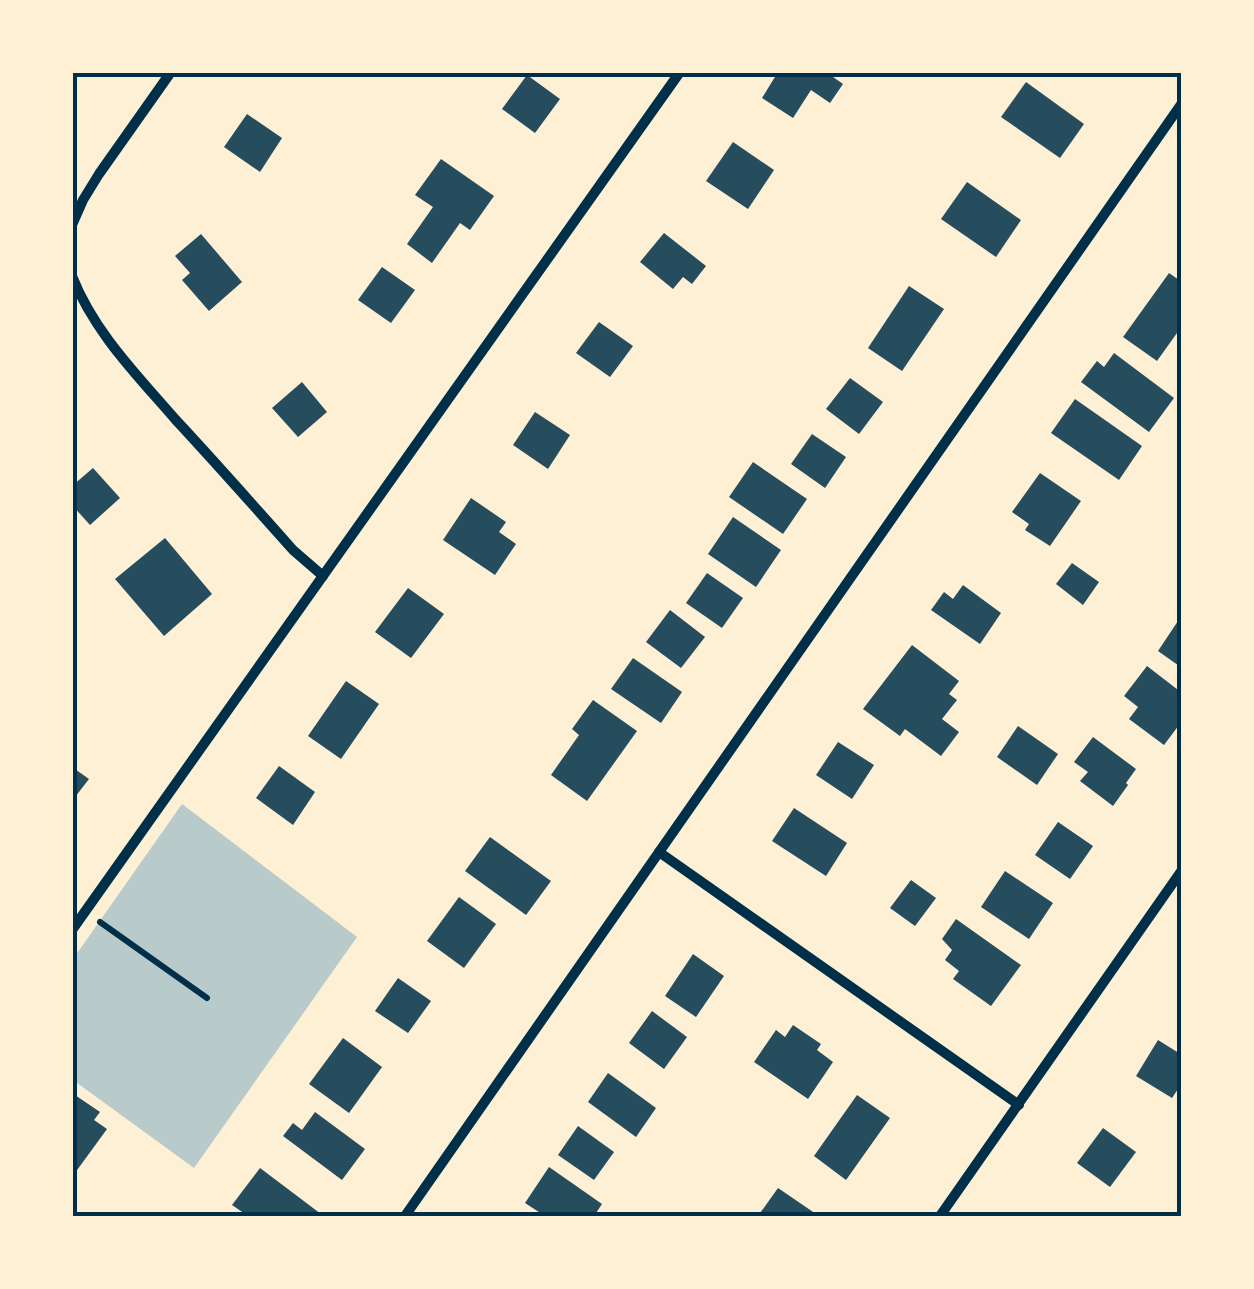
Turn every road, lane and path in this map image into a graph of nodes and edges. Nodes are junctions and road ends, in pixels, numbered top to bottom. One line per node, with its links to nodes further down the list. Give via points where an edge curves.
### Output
1 (171, 72): 4 (street, via 98,174)
2 (680, 72): 6 (street)
3 (1182, 103): 7 (street)
4 (72, 225)
5 (72, 276): 6 (street, via 131,369)
6 (323, 576): 10 (street)
7 (659, 852): 12 (street); 13 (street)
8 (1182, 870): 12 (street)
9 (99, 922): 11 (path)
10 (72, 930)
11 (207, 998)
12 (1018, 1104): 14 (street)
13 (404, 1216)
14 (940, 1216)

